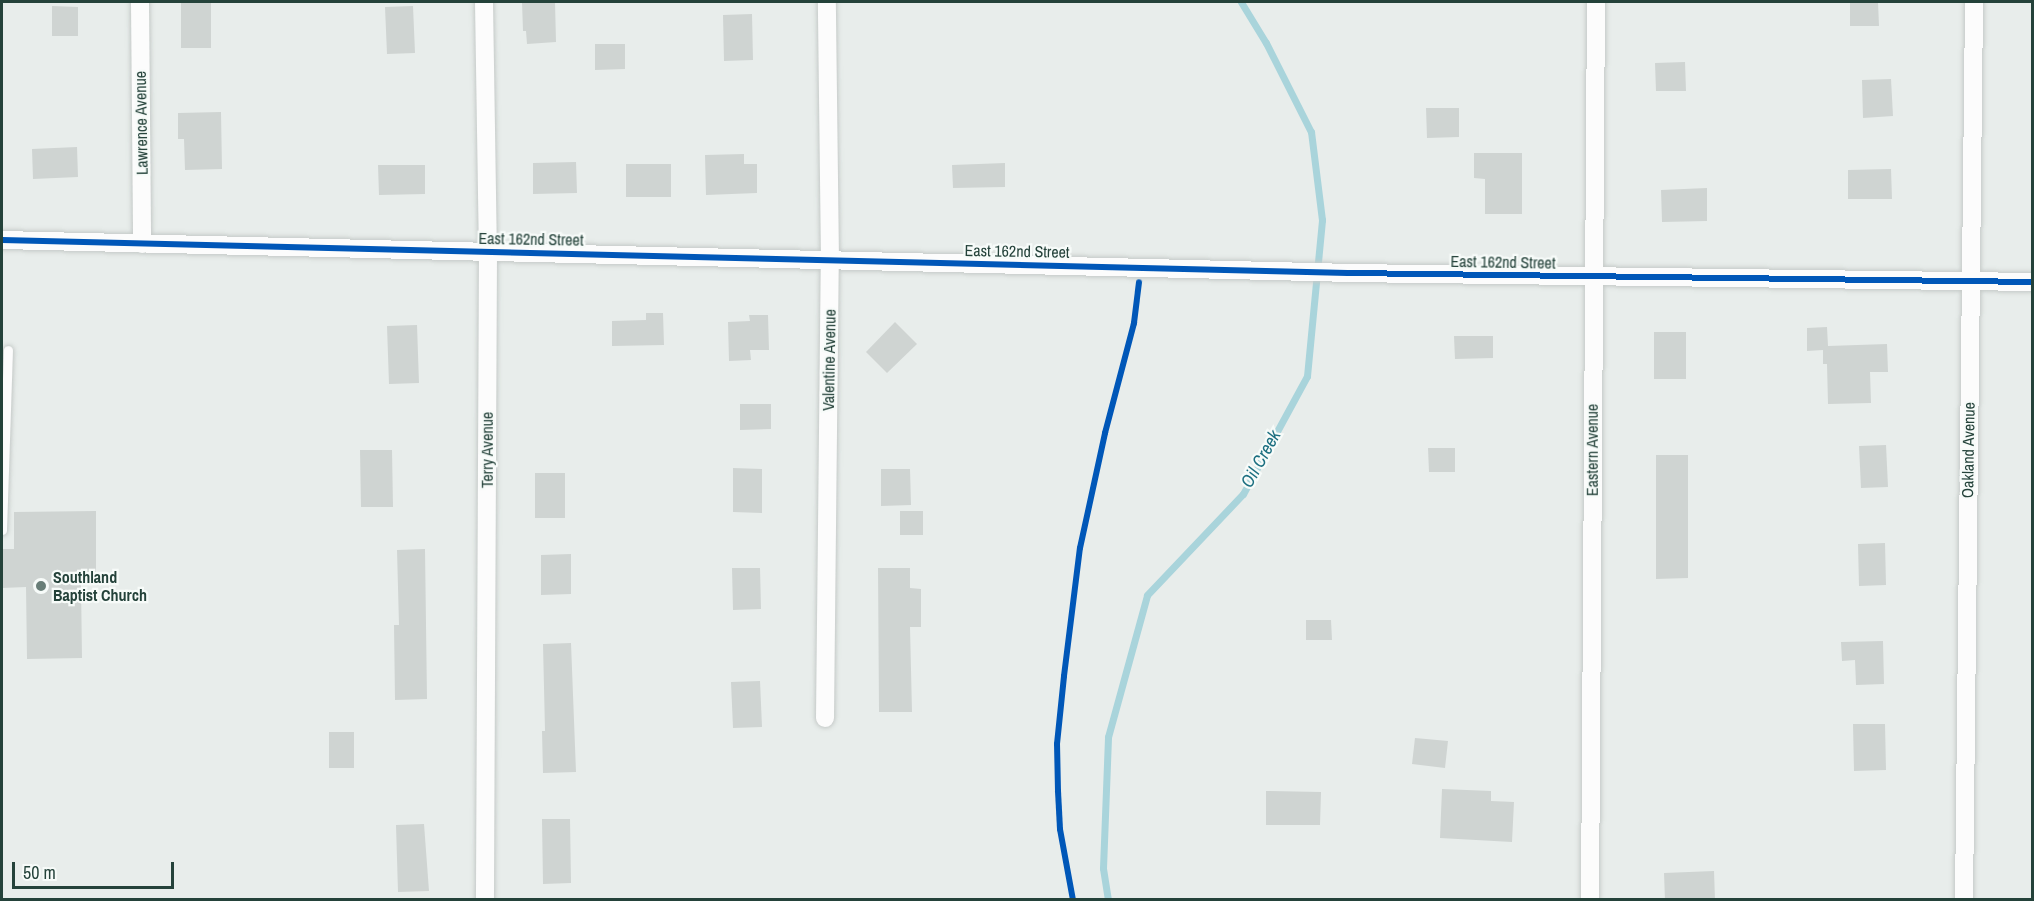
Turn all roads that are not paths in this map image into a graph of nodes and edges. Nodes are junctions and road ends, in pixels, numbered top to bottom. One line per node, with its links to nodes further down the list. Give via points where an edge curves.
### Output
1 (140, 2): 7 (street, Lawrence Avenue)
2 (484, 2): 8 (street, Terry Avenue)
3 (827, 2): 9 (street, Valentine Avenue)
4 (1596, 2): 10 (street, Eastern Avenue)
5 (1974, 2): 11 (street, Oakland Avenue)
6 (2, 240): 7 (street, East 162nd Street)
7 (142, 244): 8 (street, East 162nd Street)
8 (488, 252): 9 (street, East 162nd Street); 16 (street, Terry Avenue)
9 (830, 260): 10 (street, East 162nd Street); 15 (street, Valentine Avenue)
10 (1593, 276): 11 (street, East 162nd Street); 17 (street, Eastern Avenue)
11 (1970, 282): 12 (street, East 162nd Street); 18 (street, Oakland Avenue)
12 (2032, 282)
13 (8, 350): 14 (lane)
14 (2, 530)
15 (825, 718)
16 (485, 900)
17 (1590, 900)
18 (1964, 900)

